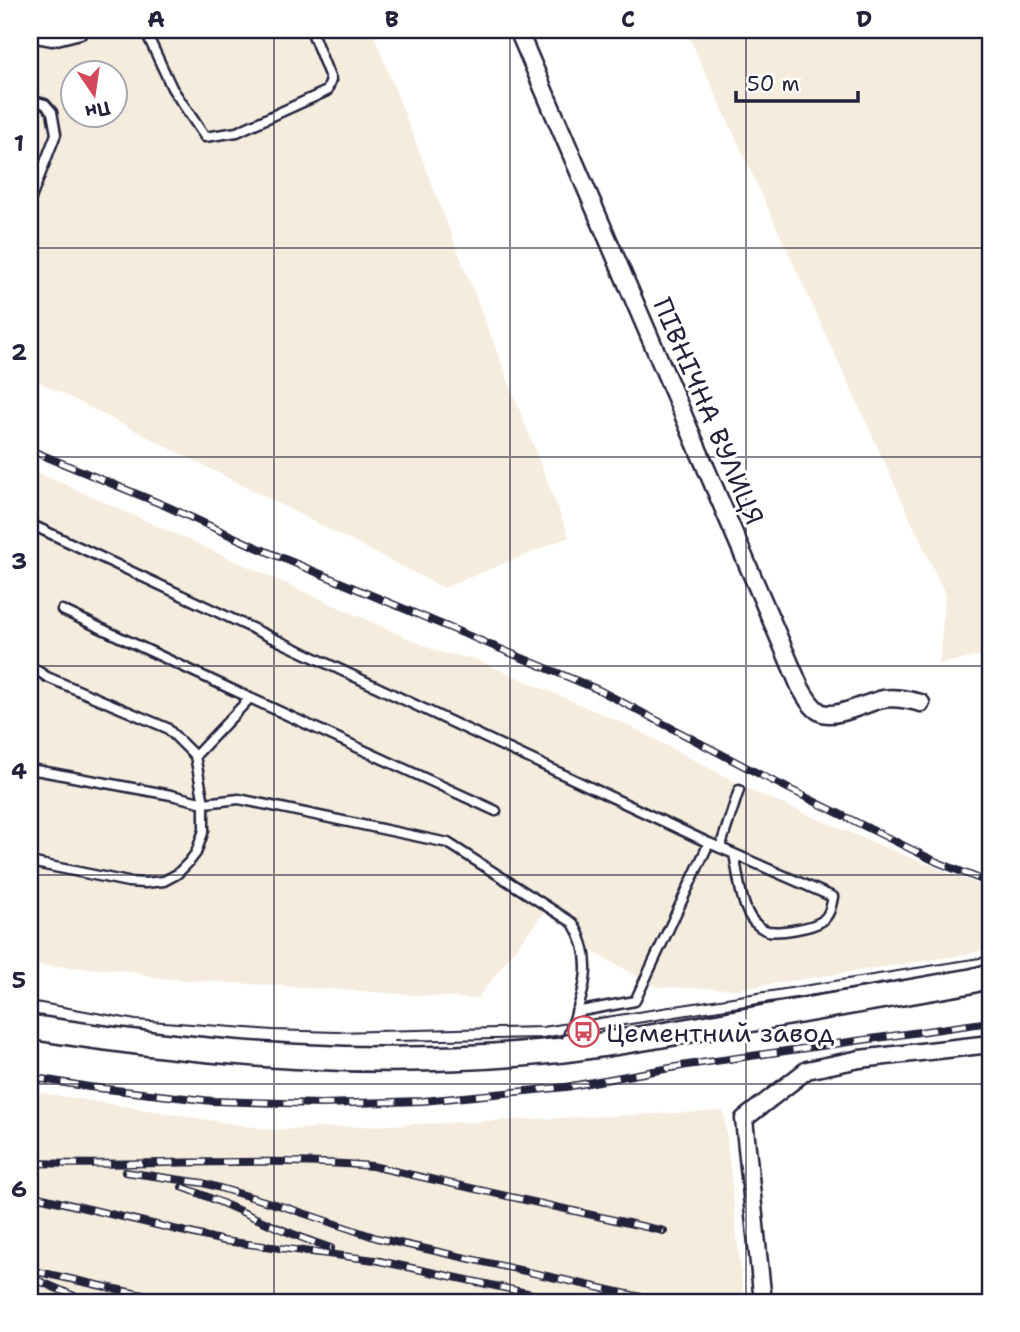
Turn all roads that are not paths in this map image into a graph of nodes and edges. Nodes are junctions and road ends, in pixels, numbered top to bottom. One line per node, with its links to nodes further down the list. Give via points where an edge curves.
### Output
1 (80, 30): 5 (street, via 52,37)
2 (145, 30): 3 (lane, via 172,88 205,137 237,132 327,91 331,80)
3 (311, 30)
4 (518, 30): 12 (street, ПІВНІЧНА ВУЛИЦЯ, via 800,687 821,713 836,714 898,698)
5 (30, 33)
6 (30, 100): 7 (lane, via 45,104 52,112 55,134)
7 (30, 201)
8 (30, 524): 18 (lane)
9 (62, 610): 11 (lane)
10 (30, 666): 13 (lane, via 167,728)
11 (250, 698): 13 (lane); 17 (lane)
12 (921, 703)
13 (195, 756): 16 (lane)
14 (30, 769): 16 (lane)
15 (739, 790): 19 (lane)
16 (204, 803): 21 (lane, via 204,830 196,853 164,881 128,882); 23 (lane, via 240,799 449,843 573,923 587,962)
17 (496, 811)
18 (709, 843): 19 (lane); 23 (lane, via 635,1001)
19 (720, 848): 20 (lane)
20 (734, 854): 20 (lane, via 833,897 824,920 781,932 765,931 746,910)
21 (30, 862)
22 (990, 976): 26 (main road)
23 (576, 1012): 26 (lane)
24 (30, 1027): 26 (main road, via 138,1043 296,1057 467,1058)
25 (990, 1044): 27 (street, via 807,1070 744,1119)
26 (564, 1050)
27 (763, 1302)

